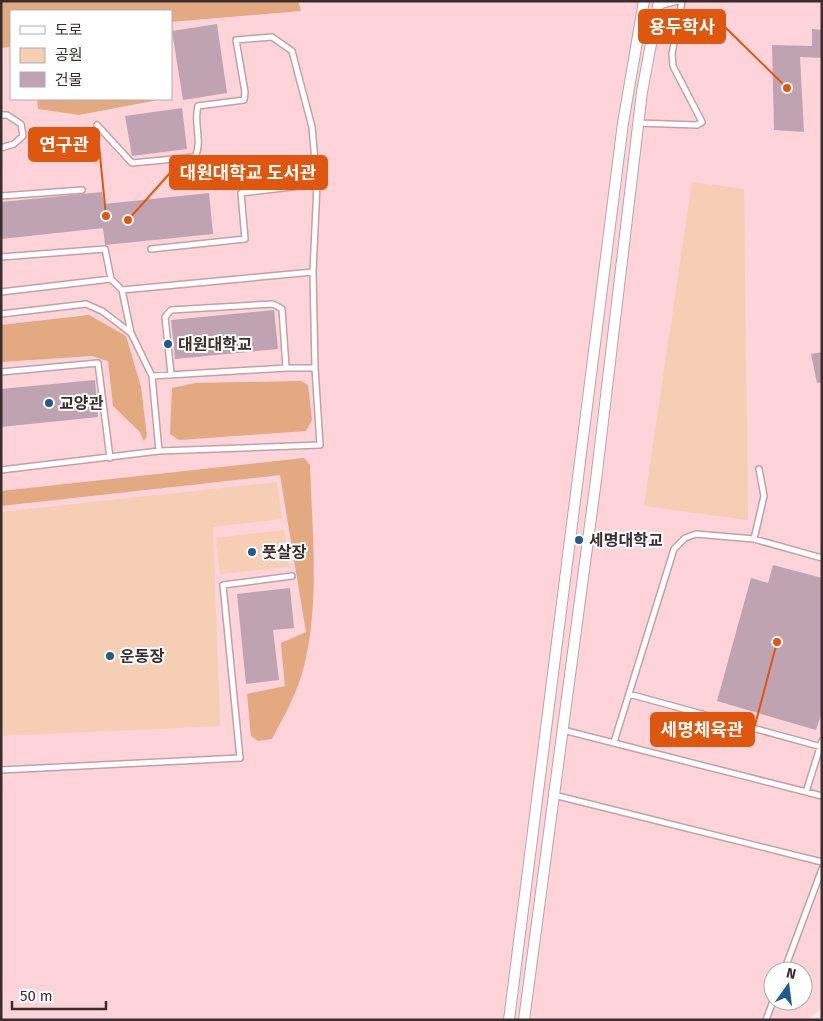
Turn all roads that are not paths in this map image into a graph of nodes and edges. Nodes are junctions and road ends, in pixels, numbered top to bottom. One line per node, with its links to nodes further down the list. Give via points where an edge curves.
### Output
1 (680, 1): 3 (lane); 6 (lane, via 673,66 702,122 697,125)
2 (644, 3): 3 (street); 5 (street)
3 (659, 3): 6 (street)
4 (1, 116): 8 (lane, via 7,115 22,124 23,136 14,144)
5 (623, 123): 6 (street); 25 (street)
6 (638, 123): 26 (street)
7 (97, 125): 9 (lane, via 132,163 195,156 199,148 195,116 198,106 244,100 236,40 272,37 292,51 312,127)
8 (1, 148)
9 (317, 184): 12 (lane, via 241,193 245,239); 14 (lane)
10 (82, 190): 11 (lane)
11 (1, 196)
12 (151, 249)
13 (1, 256): 15 (lane, via 105,249)
14 (313, 272): 16 (lane); 21 (lane)
15 (111, 279): 16 (lane); 17 (lane)
16 (122, 290): 19 (lane)
17 (1, 292)
18 (1, 314): 19 (lane, via 86,304 102,311)
19 (132, 333): 24 (lane)
20 (286, 368): 21 (lane); 23 (lane); 23 (lane, via 282,309 273,304 171,310 165,317)
21 (315, 368): 27 (lane, via 320,445)
22 (1, 372): 28 (lane, via 98,363)
23 (171, 374): 24 (lane)
24 (152, 376): 27 (lane)
25 (586, 419): 26 (street); 35 (street)
26 (603, 421): 36 (street)
27 (159, 451): 28 (lane)
28 (110, 458): 30 (lane)
29 (759, 469): 31 (lane, via 764,496)
30 (1, 470)
31 (754, 539): 32 (lane); 34 (lane, via 696,534 685,538 674,549)
32 (822, 558)
33 (292, 576): 39 (lane, via 223,585 240,758)
34 (629, 694): 37 (lane); 38 (lane)
35 (547, 726): 36 (street); 45 (street)
36 (562, 730): 37 (lane); 41 (street)
37 (614, 742): 40 (lane)
38 (821, 745): 40 (lane)
39 (1, 770)
40 (806, 792): 42 (lane)
41 (554, 795): 43 (lane); 46 (street)
42 (822, 796)
43 (822, 862)
44 (822, 869): 47 (lane)
45 (525, 893): 46 (street); 48 (street)
46 (539, 897): 49 (street)
47 (788, 961)
48 (509, 1020)
49 (524, 1020)

